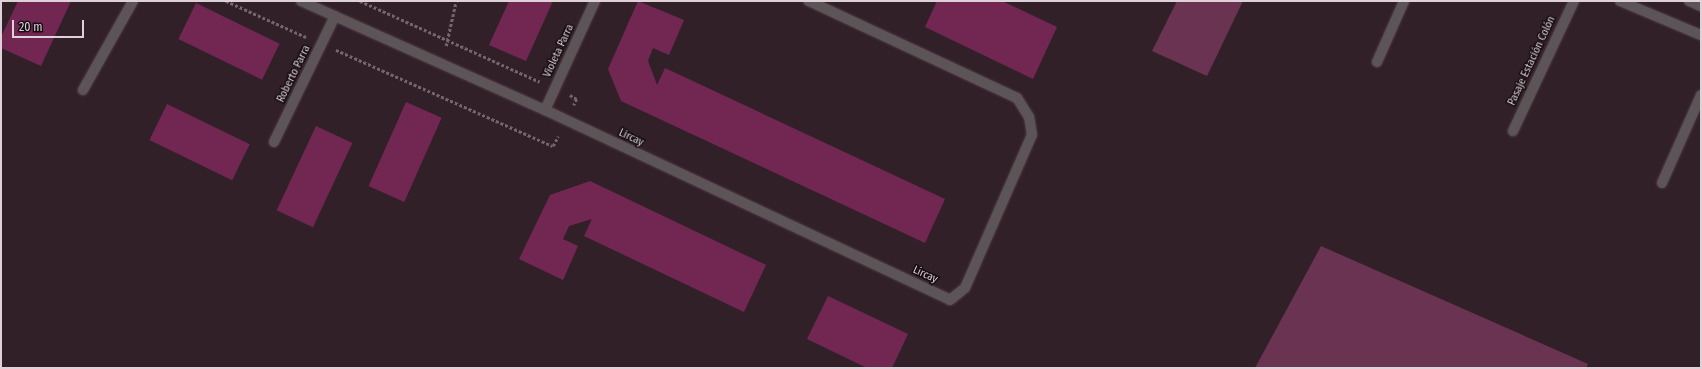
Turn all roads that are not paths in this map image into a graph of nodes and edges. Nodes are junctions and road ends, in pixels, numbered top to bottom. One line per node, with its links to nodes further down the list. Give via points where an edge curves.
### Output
1 (133, 1): 13 (street)
2 (595, 1): 15 (street, Violeta Parra)
3 (809, 1): 15 (street, Lircay, via 1017,98 1029,117 1032,135 965,288 950,300)
4 (1404, 1): 12 (street)
5 (1574, 1): 16 (street, Pasaje Estación Colón)
6 (1689, 1): 9 (street)
7 (306, 2): 10 (street, Lircay)
8 (1622, 2): 11 (street)
9 (1701, 6)
10 (335, 16): 15 (street, Lircay); 17 (street, Roberto Parra)
11 (1701, 35)
12 (1377, 62)
13 (84, 90)
14 (1701, 96): 18 (street)
15 (544, 110)
16 (1513, 131)
17 (274, 142)
18 (1662, 183)

